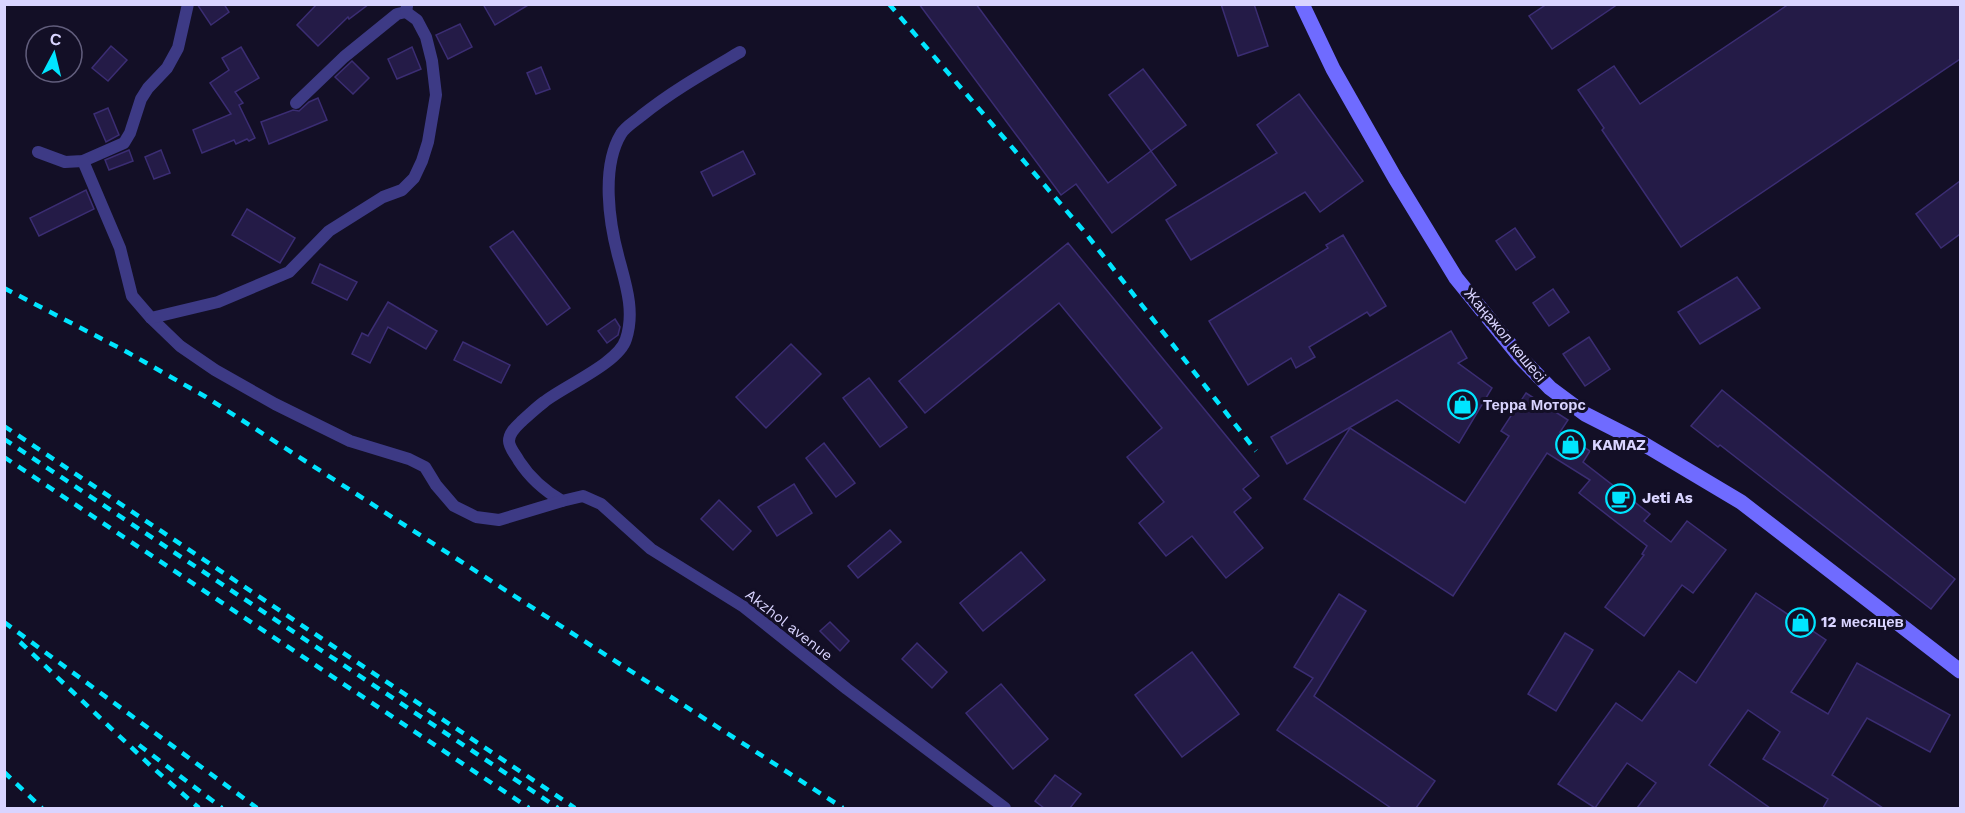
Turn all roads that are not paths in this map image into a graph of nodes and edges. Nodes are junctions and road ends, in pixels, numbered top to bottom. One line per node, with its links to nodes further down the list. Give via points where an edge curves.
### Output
1 (188, 4): 7 (street, via 178,48 141,99 124,142)
2 (1302, 4): 10 (main road, Жаңажол көшесі, via 1333,69 1456,278 1550,388 1585,414 1741,502)
3 (406, 8): 5 (street, via 344,57); 8 (street, via 426,37 436,95 428,142 414,178 402,190 382,197 329,231 289,272 218,302)
4 (740, 52): 9 (street, via 664,98 622,131 613,149 609,201 630,308 625,343 601,366 544,401 510,434 509,444 526,472)
5 (296, 103)
6 (38, 152): 7 (street, via 65,162)
7 (83, 161): 8 (street, Akzhol avenue, via 120,248 132,296)
8 (151, 318): 9 (street, Akzhol avenue, via 180,346 275,404 350,441 425,467 454,506 476,518 499,520)
9 (562, 501): 11 (street, Akzhol avenue, via 583,496 602,504 651,549 744,607)
10 (1960, 671)
11 (1005, 808)

